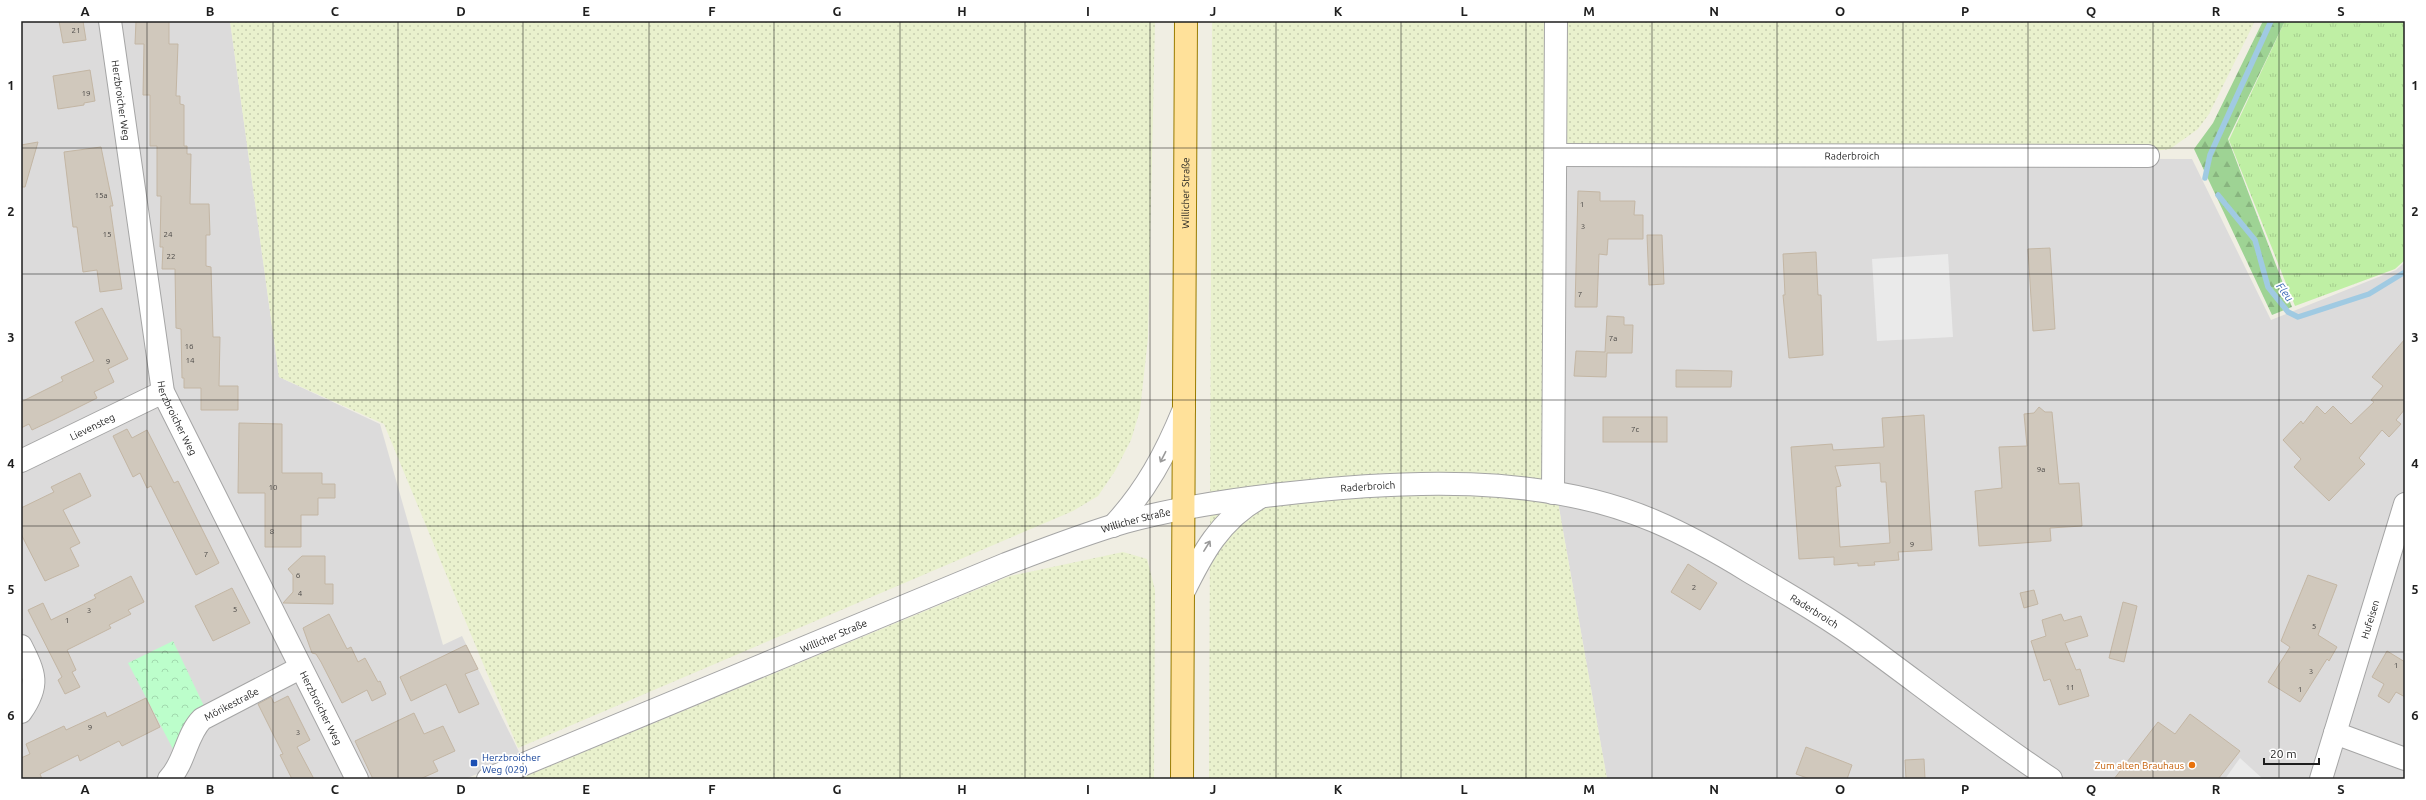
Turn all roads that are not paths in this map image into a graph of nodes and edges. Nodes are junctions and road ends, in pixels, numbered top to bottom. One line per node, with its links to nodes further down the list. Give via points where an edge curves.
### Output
1 (110, 21): 6 (street, Herzbroicher Weg)
2 (1186, 21): 7 (main road, Willicher Straße)
3 (1556, 21): 4 (street)
4 (1556, 155): 5 (street, Raderbroich); 9 (street)
5 (2148, 156)
6 (163, 392): 8 (street, Lievensteg); 17 (street, Herzbroicher Weg)
7 (1184, 409): 12 (main road, Willicher Straße); 13 (street, one-way to 13, via 1153,476 1136,501)
8 (21, 461)
9 (1553, 493): 10 (street, Raderbroich, via 1492,487 1409,484 1334,488); 25 (street, Raderbroich, via 1596,501 1632,512 1675,530 1716,552 1776,587 1870,648)
10 (1261, 496): 12 (street, Raderbroich); 15 (street, one-way to 10, via 1216,534 1236,513)
11 (2405, 504): 14 (street, Hufeisen)
12 (1184, 508): 13 (street, Willicher Straße); 15 (main road, Willicher Straße)
13 (1113, 526): 23 (street, Willicher Straße, via 1006,564)
14 (2400, 533): 19 (street, Hufeisen)
15 (1183, 593): 24 (main road, Willicher Straße)
16 (21, 646): 18 (street, via 32,670 34,682 33,693)
17 (300, 668): 21 (street, Mörikestraße, via 202,719 178,767); 22 (street, Herzbroicher Weg)
18 (21, 712)
19 (2335, 733): 20 (street); 26 (street, Hufeisen)
20 (2405, 759)
21 (169, 779)
22 (357, 779)
23 (488, 779)
24 (1182, 779)
25 (2050, 779)
26 (2320, 779)

